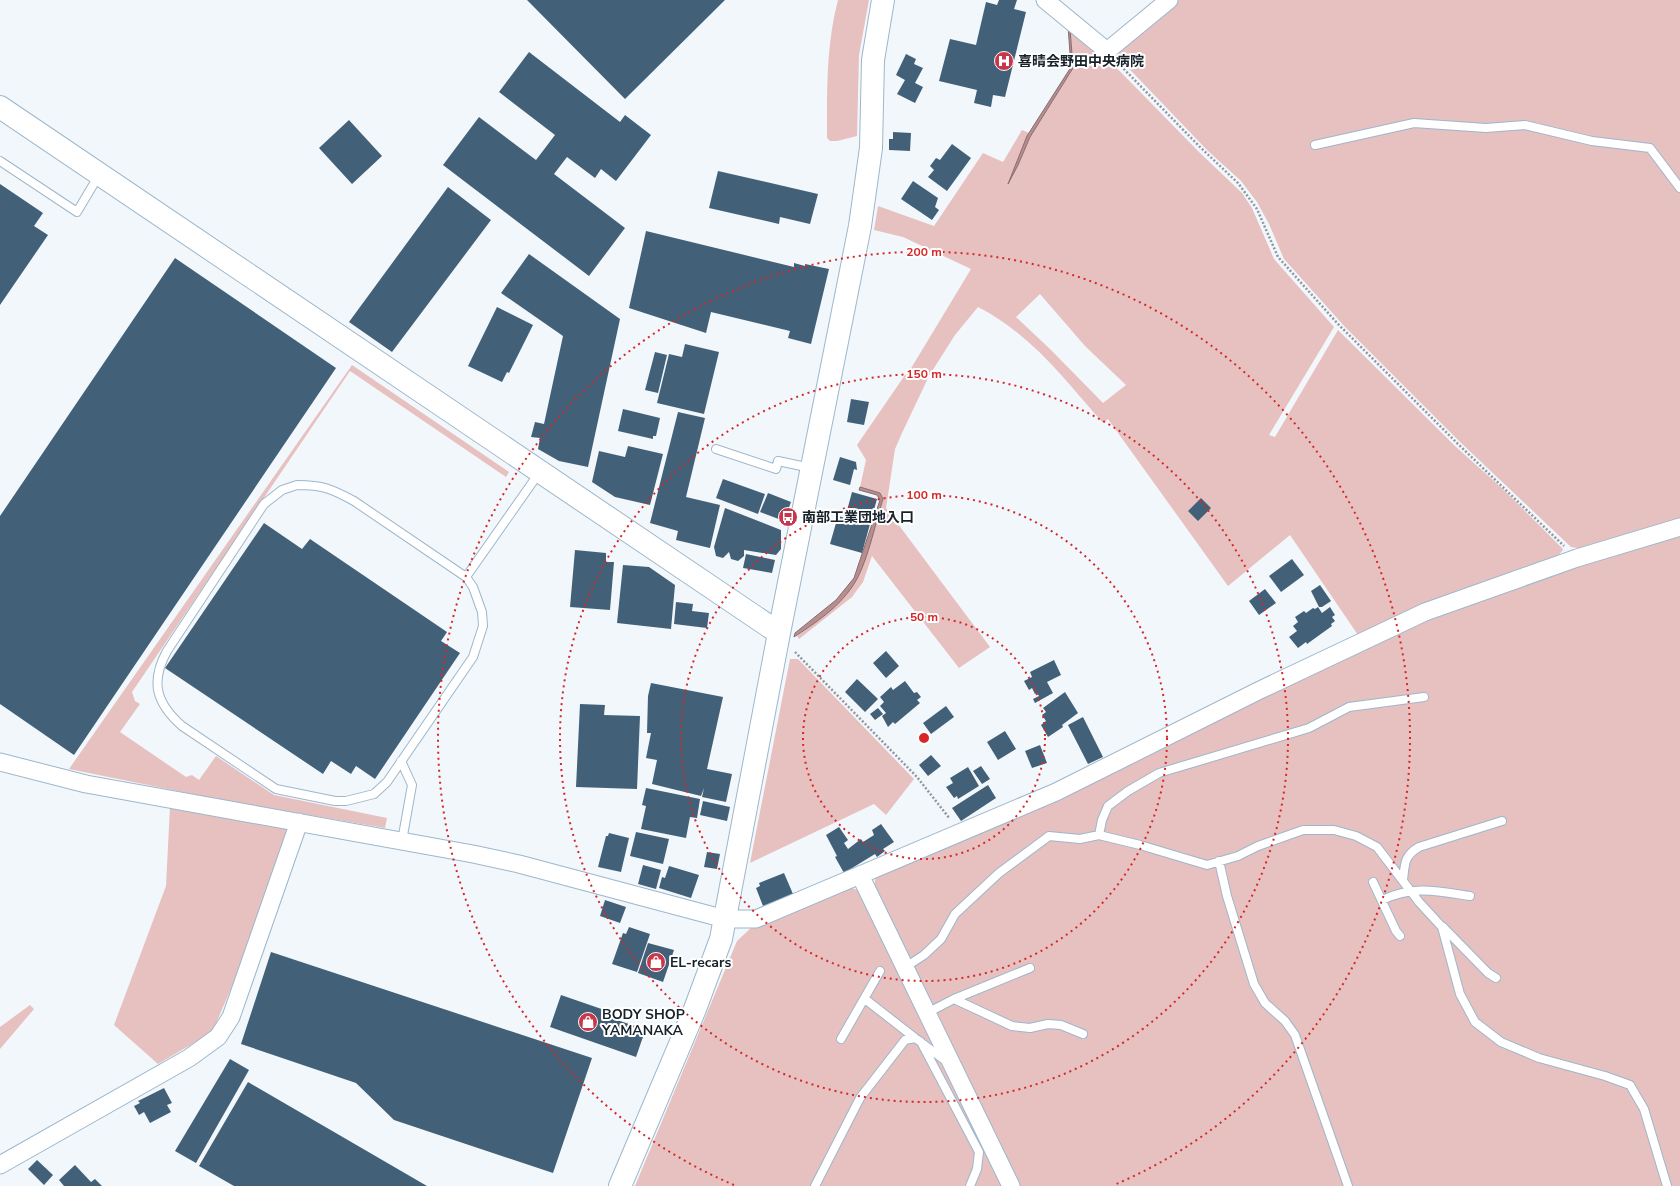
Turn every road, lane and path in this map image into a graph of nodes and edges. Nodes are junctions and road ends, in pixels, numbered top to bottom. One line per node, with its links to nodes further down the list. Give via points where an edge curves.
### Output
1 (883, 0): 11 (street, via 872,60 868,178)
2 (1045, 0): 4 (street)
3 (1169, 0): 4 (street)
4 (1106, 51): 14 (path, via 1238,183 1257,209 1278,257 1338,324)
5 (0, 107): 8 (street)
6 (1315, 145): 9 (lane, via 1414,123 1486,128 1525,125 1592,141 1650,148)
7 (0, 161): 8 (lane, via 78,212)
8 (99, 174): 12 (street)
9 (1680, 188)
10 (716, 449): 11 (lane, via 776,469 778,461)
11 (812, 468): 16 (street)
12 (540, 472): 15 (lane); 16 (street)
13 (1680, 527): 14 (street)
14 (1577, 558): 22 (street, via 1425,612 1260,690 1056,792)
15 (466, 578): 18 (lane, via 473,587 482,612 483,626 478,643 473,657); 18 (lane, via 341,494 317,485 297,485 282,490 264,504 158,666 157,685 162,704 172,718 276,789 335,801 359,799 374,794)
16 (779, 633): 22 (path, via 917,777); 32 (street)
17 (1424, 697): 23 (lane, via 1349,707 1309,728 1159,773 1108,806)
18 (401, 761): 24 (lane, via 412,785)
19 (0, 762): 21 (street, via 86,784)
20 (1502, 821): 27 (lane, via 1419,846 1410,852 1405,860)
21 (300, 822): 24 (street); 46 (street, via 231,1017 218,1037 189,1058)
22 (960, 833): 26 (street)
23 (1099, 835): 25 (lane, via 1207,865); 35 (lane, via 1080,839 1049,836 999,873 956,914 941,939 924,955)
24 (402, 841): 32 (street, via 519,864)
25 (1219, 861): 27 (lane, via 1303,830 1334,830 1356,836 1377,847); 51 (lane, via 1254,984 1265,1003 1285,1021 1295,1035)
26 (860, 875): 32 (street, via 756,919); 35 (street)
27 (1403, 880): 29 (lane)
28 (1373, 882): 31 (lane)
29 (1410, 890): 30 (lane, via 1424,889); 31 (lane); 33 (lane)
30 (1470, 896)
31 (1382, 900): 34 (lane)
32 (725, 918): 47 (street, via 721,939 695,1009)
33 (1442, 927): 38 (lane, via 1488,974); 52 (lane, via 1460,994 1475,1022 1501,1042 1539,1058 1605,1076 1630,1086 1644,1109)
34 (1400, 936)
35 (904, 968): 41 (street)
36 (1030, 968): 40 (lane)
37 (880, 971): 39 (lane)
38 (1496, 978)
39 (865, 999): 43 (lane); 44 (lane)
40 (954, 999): 41 (lane); 42 (lane, via 1012,1026 1030,1028 1048,1024 1061,1025)
41 (927, 1013): 45 (street)
42 (1083, 1034)
43 (841, 1039)
44 (918, 1040): 45 (lane); 48 (lane, via 905,1040 860,1098); 49 (lane, via 979,1152 978,1169)
45 (953, 1067): 50 (street)
46 (0, 1165)
47 (620, 1186)
48 (815, 1186)
49 (970, 1186)
50 (1011, 1186)
51 (1348, 1186)
52 (1667, 1186)

